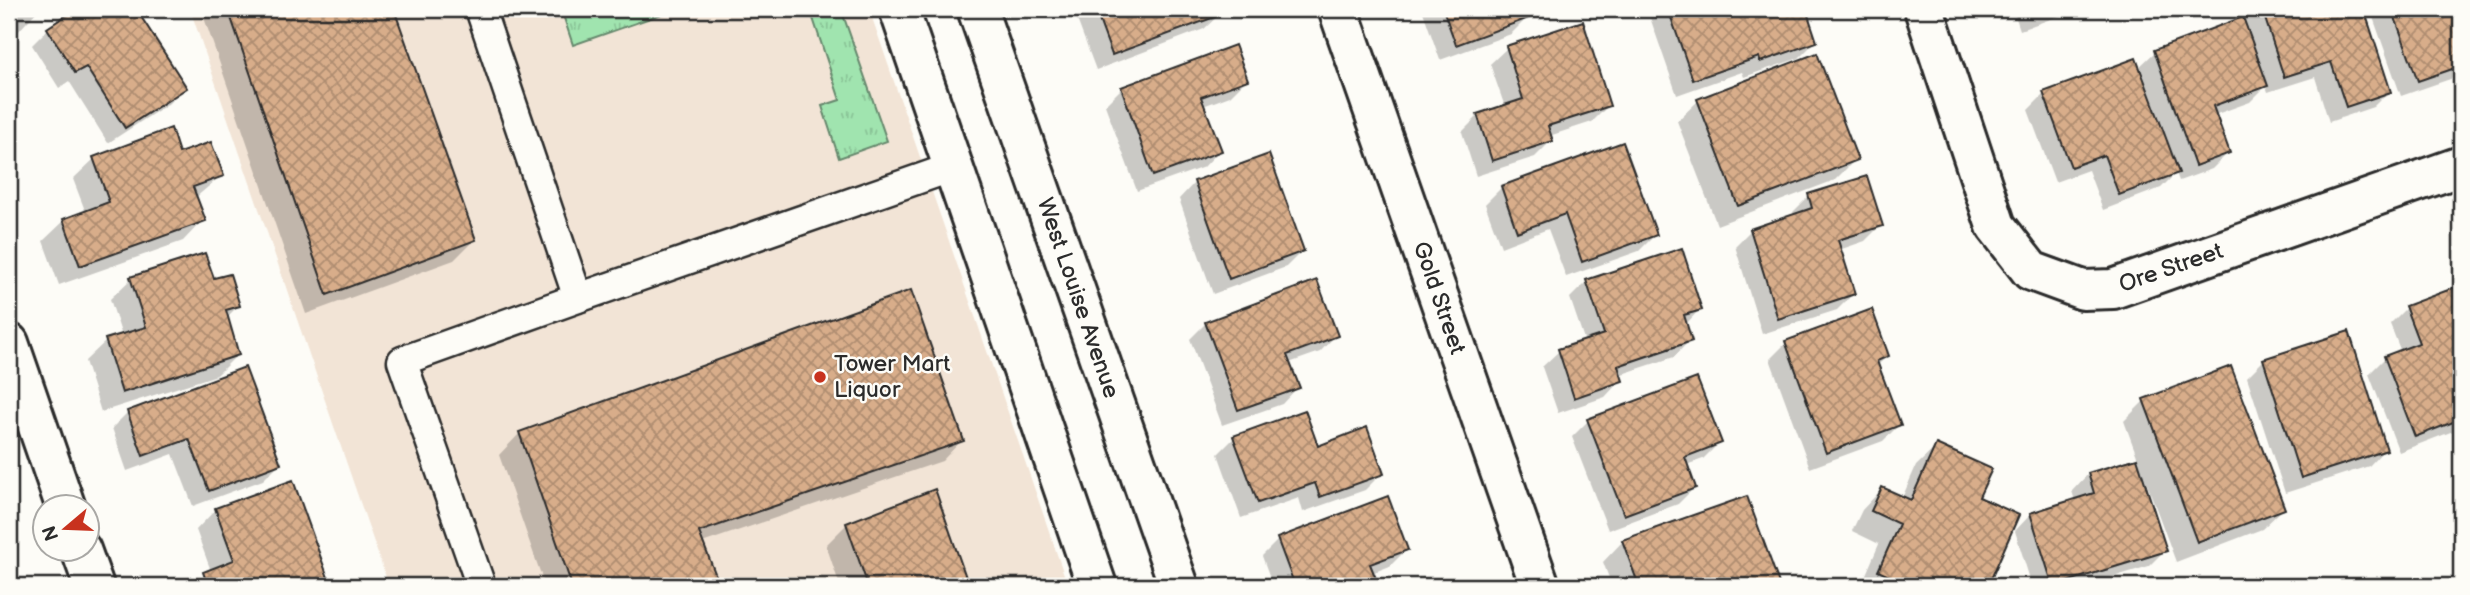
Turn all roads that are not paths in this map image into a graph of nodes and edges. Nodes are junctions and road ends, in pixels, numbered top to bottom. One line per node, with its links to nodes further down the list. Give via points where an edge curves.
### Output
1 (480, 9): 8 (lane)
2 (899, 9): 7 (street)
3 (977, 9): 15 (street, West Louise Avenue)
4 (1338, 9): 16 (street, Gold Street)
5 (1924, 9): 6 (street, Ore Street, via 1996,226 2031,271 2082,290 2113,289)
6 (2461, 166)
7 (953, 167): 8 (lane); 14 (street)
8 (578, 298): 13 (lane, via 402,361)
9 (9, 343): 10 (street)
10 (61, 494)
11 (86, 564): 12 (street)
12 (94, 586)
13 (481, 586)
14 (1097, 586)
15 (1179, 586)
16 (1540, 586)

